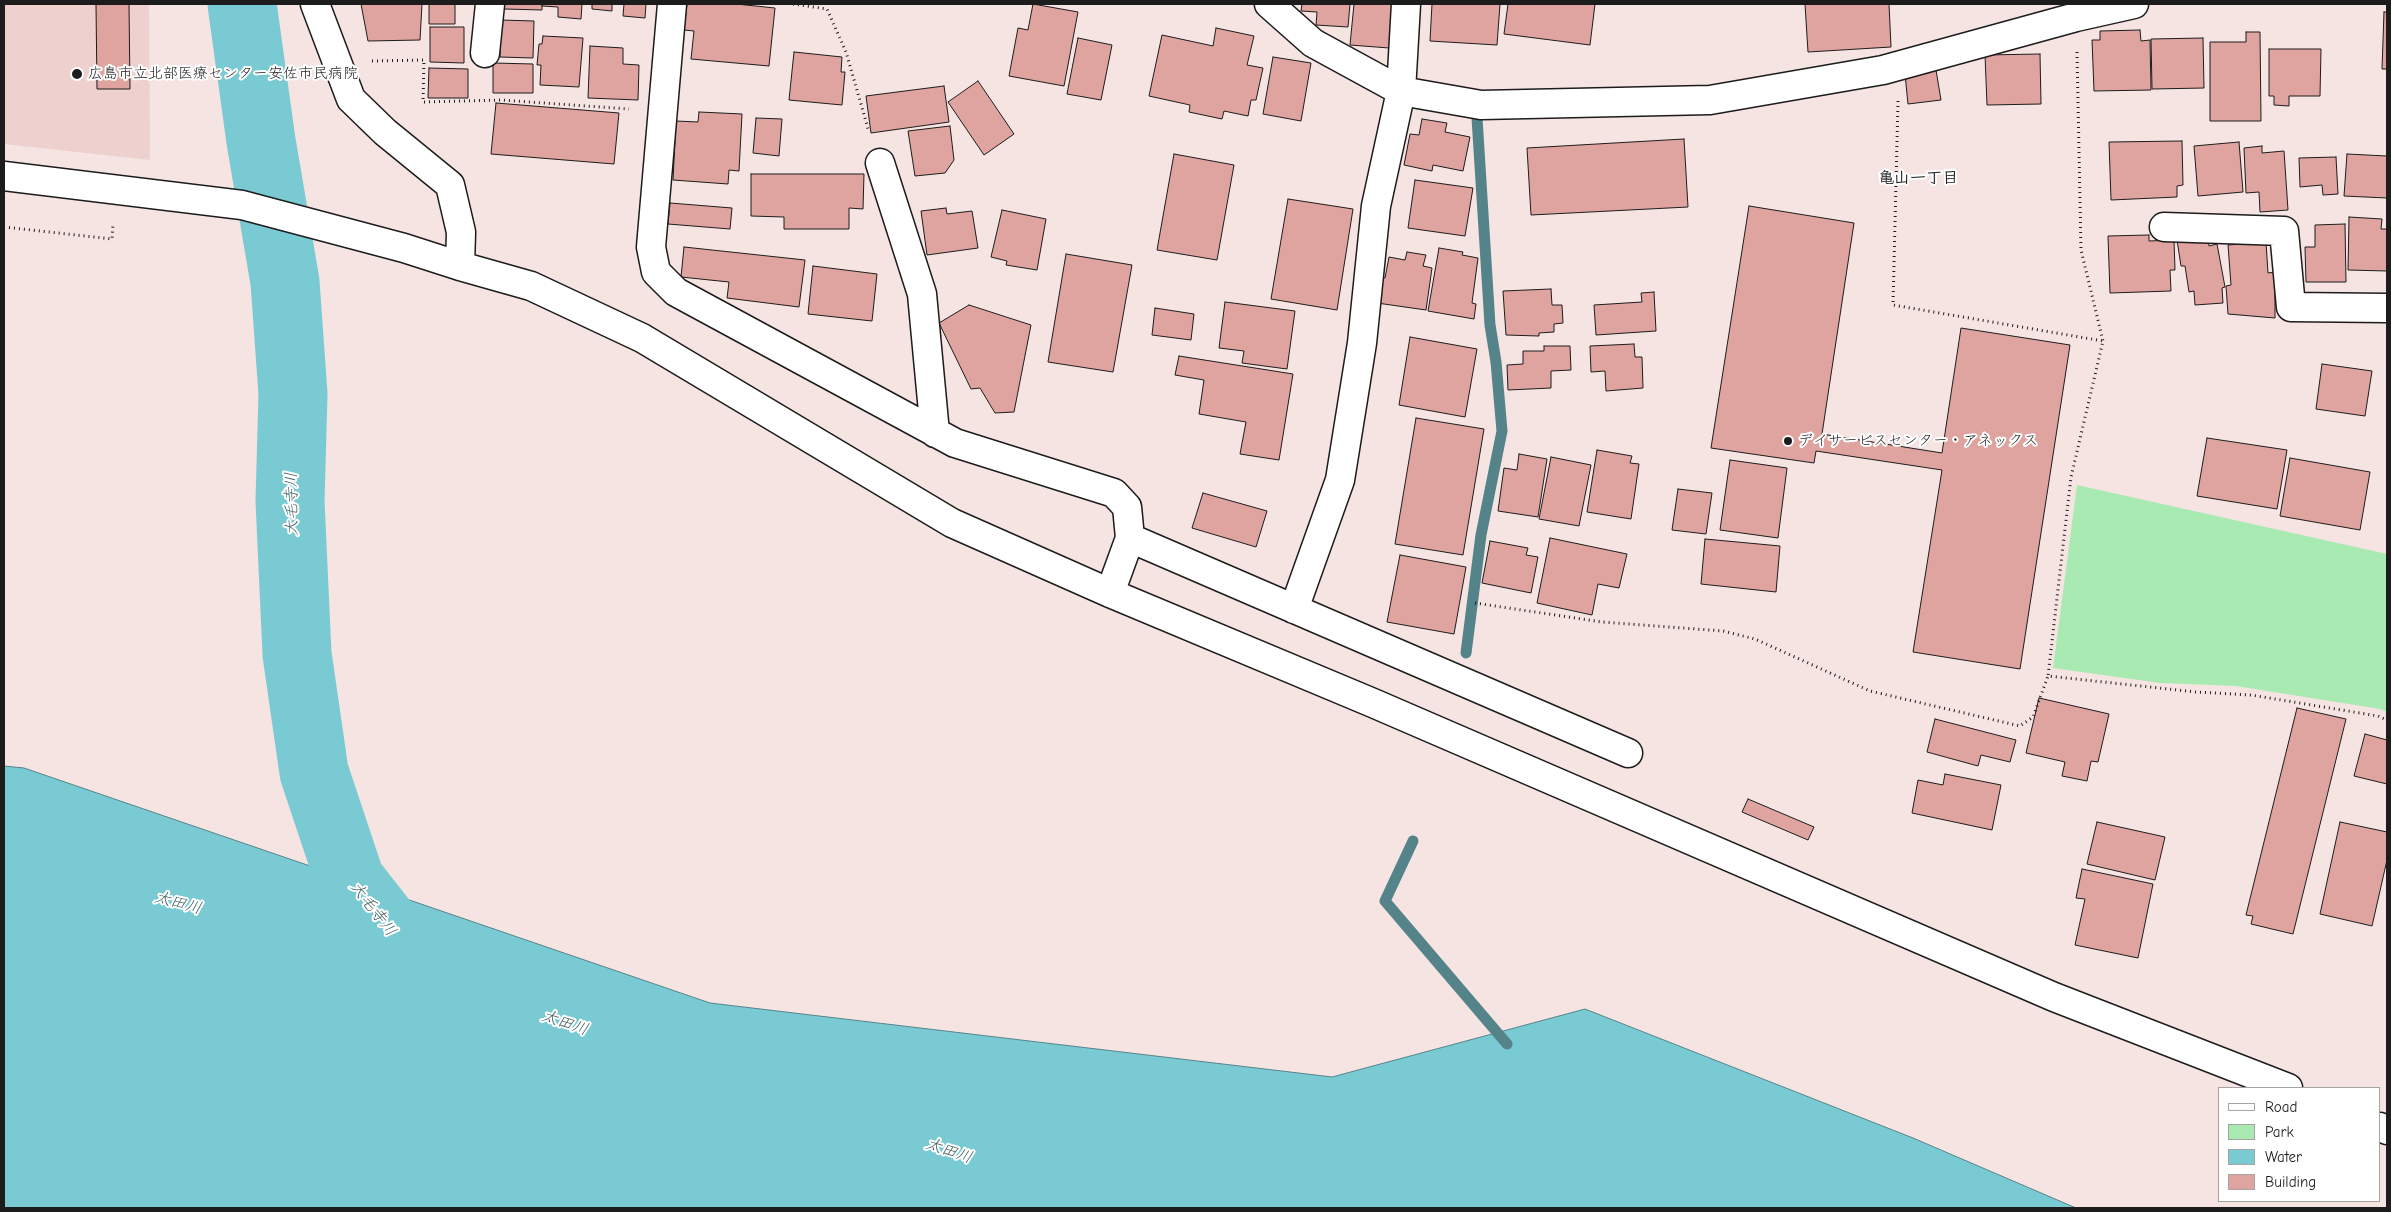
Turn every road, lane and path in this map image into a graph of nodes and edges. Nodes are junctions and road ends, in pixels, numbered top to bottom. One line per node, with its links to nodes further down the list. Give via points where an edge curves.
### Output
1 (315, 4): 17 (street, via 351,99 385,132 450,185 461,232)
2 (490, 4): 9 (street)
3 (672, 4): 20 (street, via 651,247 656,272 676,292)
4 (793, 4): 12 (path, via 827,9 846,52)
5 (1269, 4): 11 (street, via 1314,43)
6 (1406, 4): 11 (street)
7 (2134, 4): 8 (street)
8 (2076, 17): 10 (street); 19 (path, via 2081,250)
9 (485, 53)
10 (1898, 65): 11 (street, via 1710,100 1481,105); 19 (path, via 1893,305)
11 (1401, 91): 24 (street, via 1376,206 1362,343 1340,480)
12 (880, 163): 20 (street, via 922,294)
13 (4, 176): 14 (street)
14 (115, 188): 15 (path, via 112,239); 17 (street, via 242,205)
15 (4, 227)
16 (2164, 228): 18 (street, via 2284,231 2291,307)
17 (460, 266): 22 (street, via 531,286 642,338 952,523)
18 (2387, 308)
19 (2103, 341): 25 (path, via 2071,477)
20 (935, 432): 21 (street, via 955,443 1114,493 1127,507)
21 (1130, 538): 22 (street); 24 (street)
22 (1110, 593): 28 (street, via 2054,997)
23 (1475, 602): 25 (path, via 1602,622 1723,631 1754,639 1870,691 2020,726 2033,717)
24 (1294, 609): 27 (street)
25 (2048, 676): 26 (path, via 2196,692 2251,694)
26 (2387, 720)
27 (1628, 753)
28 (2285, 1087)

